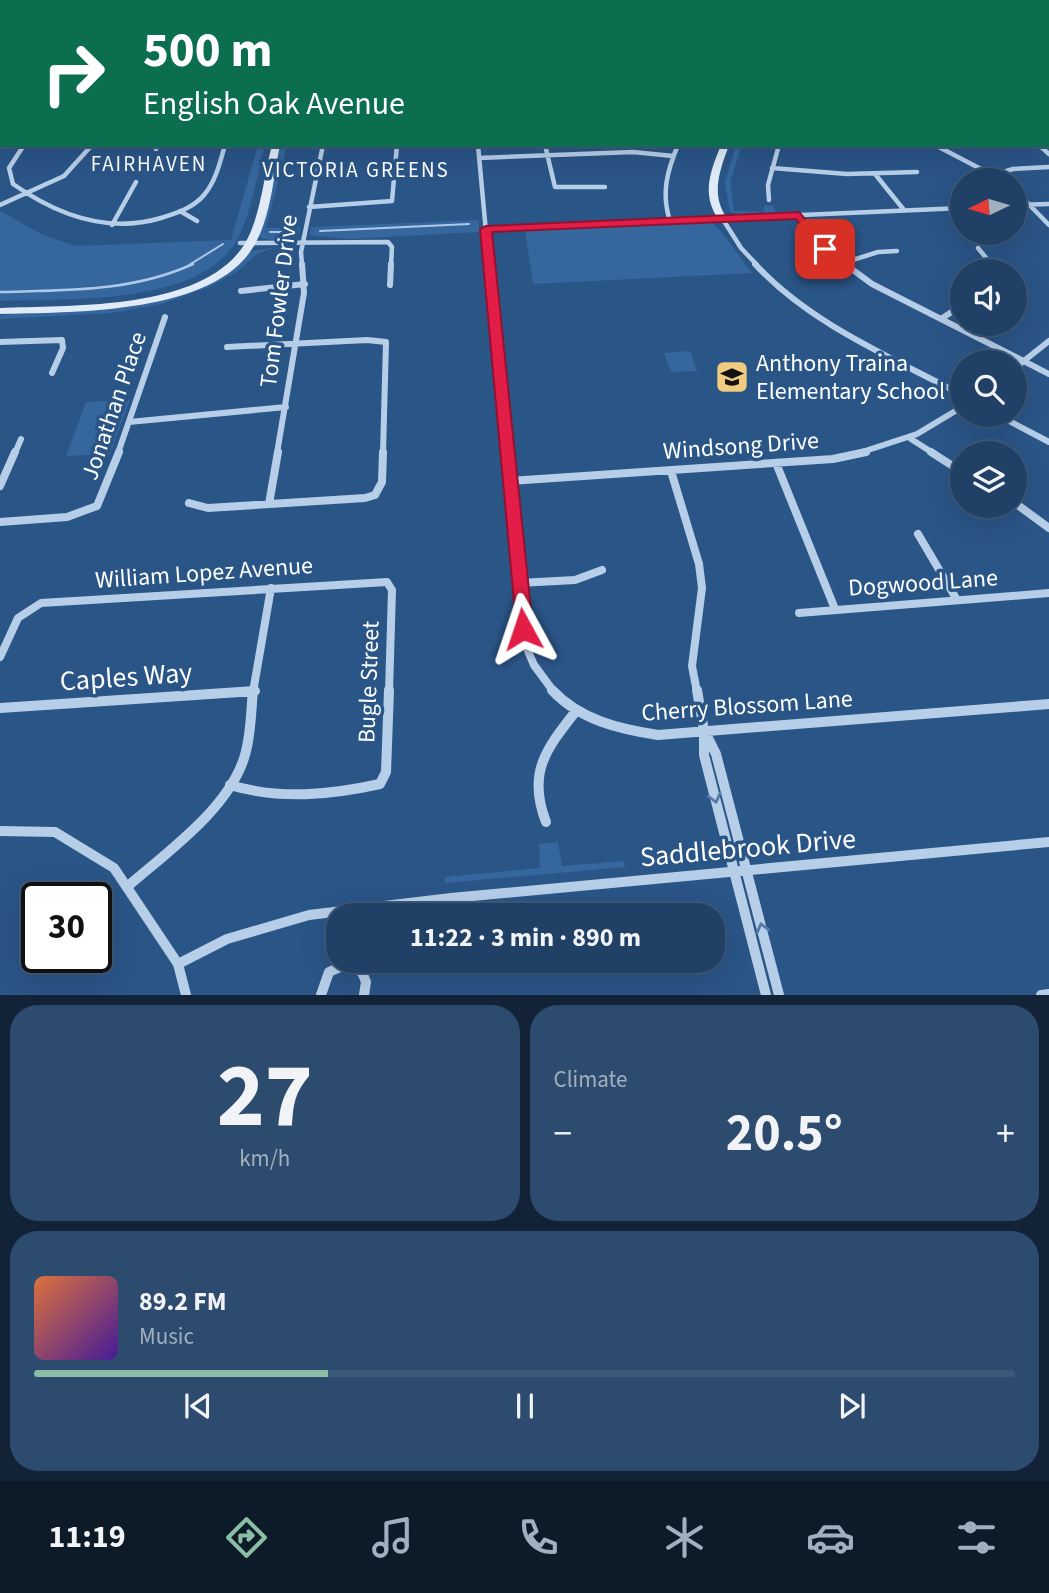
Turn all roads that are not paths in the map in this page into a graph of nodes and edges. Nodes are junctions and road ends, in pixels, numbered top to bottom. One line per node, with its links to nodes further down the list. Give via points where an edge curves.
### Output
1 (23, 147): 28 (street, via 9,172 13,184)
2 (91, 147): 28 (street, via 74,170)
3 (224, 147): 38 (street, via 209,188)
4 (268, 147): 47 (main road)
5 (275, 147): 47 (main road)
6 (323, 147): 35 (street, Tom Fowler Drive)
7 (397, 147): 35 (street, via 390,202)
8 (478, 147): 19 (street, Cherry Blossom Lane)
9 (545, 147): 17 (street)
10 (617, 147): 16 (street)
11 (677, 147): 18 (street)
12 (724, 147): 40 (main road, via 712,189)
13 (731, 147): 40 (main road, via 721,182)
14 (778, 147): 21 (street)
15 (939, 147): 22 (street)
16 (619, 153): 17 (street); 18 (street)
17 (547, 156): 19 (street); 27 (street, via 555,187)
18 (673, 156): 41 (street, via 664,193)
19 (479, 158): 45 (street, Cherry Blossom Lane)
20 (1049, 167): 23 (street)
21 (772, 168): 25 (street); 29 (street)
22 (979, 168)
23 (1027, 168)
24 (917, 172): 25 (street)
25 (875, 174): 37 (street)
26 (136, 182): 43 (street)
27 (605, 187)
28 (29, 194): 34 (street); 43 (street, via 72,218)
29 (769, 200)
30 (1027, 201): 32 (street)
31 (1027, 204): 32 (street)
32 (1030, 204): 33 (street); 44 (street)
33 (1049, 204)
34 (0, 205)
35 (309, 207): 46 (street, Tom Fowler Drive)
36 (950, 208): 37 (street)
37 (904, 210): 39 (street)
38 (180, 211): 42 (street); 43 (street)
39 (799, 215): 40 (street); 51 (street, via 814,237)
40 (722, 218): 41 (street); 69 (street, via 747,257 811,311)
41 (670, 221): 45 (street)
42 (197, 222)
43 (112, 225)
44 (1049, 225)
45 (486, 229): 80 (street, Cherry Blossom Lane)
46 (303, 242): 47 (street); 52 (street, Tom Fowler Drive); 53 (street, via 388,242 392,247)
47 (247, 243): 55 (main road, via 190,281 151,293); 56 (main road, via 235,262 216,275 164,296 118,305)
48 (978, 248): 50 (street)
49 (897, 251): 51 (street)
50 (987, 259)
51 (843, 264): 59 (street)
52 (305, 284): 54 (street); 62 (street, Tom Fowler Drive)
53 (390, 285)
54 (241, 291)
55 (0, 304)
56 (0, 311)
57 (950, 313): 59 (street)
58 (165, 317): 72 (street, Jonathan Place)
59 (941, 319): 64 (street)
60 (1049, 341): 65 (street)
61 (0, 342): 67 (street, via 64,341)
62 (296, 344): 63 (street); 70 (street, Tom Fowler Drive); 83 (street, via 386,342 380,487 365,498)
63 (227, 347)
64 (1002, 350)
65 (1027, 359)
66 (1027, 363): 68 (street)
67 (52, 373)
68 (1049, 374)
69 (950, 388)
70 (286, 407): 72 (street); 83 (street, Tom Fowler Drive)
71 (950, 415): 75 (street, Windsong Drive)
72 (129, 422): 85 (street, Jonathan Place, via 97,506 67,517)
73 (1021, 427): 76 (street)
74 (21, 439): 81 (street)
75 (911, 439): 77 (street, Windsong Drive, via 834,459); 78 (street)
76 (1049, 442)
77 (776, 463): 79 (street, Windsong Drive); 94 (street)
78 (950, 464)
79 (671, 471): 80 (street, Windsong Drive); 101 (street, via 699,564 702,589 692,666)
80 (510, 481): 90 (street, Cherry Blossom Lane)
81 (0, 486)
82 (189, 503): 83 (street, via 208,508)
83 (270, 504)
84 (1027, 512): 86 (street)
85 (0, 522)
86 (1049, 528)
87 (918, 534): 93 (street)
88 (602, 570): 90 (street, via 575,580)
89 (387, 582): 91 (street, William Lopez Avenue); 102 (street, Bugle Street, via 392,590 386,772 380,784 275,796)
90 (519, 583): 100 (street, Cherry Blossom Lane, via 530,658 546,685)
91 (271, 588): 96 (street, William Lopez Avenue, via 41,603 24,610 13,622); 97 (street)
92 (1049, 593): 93 (street, Dogwood Lane)
93 (957, 600): 94 (street, Dogwood Lane)
94 (835, 609): 95 (street, Dogwood Lane)
95 (799, 613)
96 (0, 657)
97 (254, 691): 99 (street, Caples Way); 102 (street, via 245,756)
98 (1049, 704): 101 (street, Cherry Blossom Lane)
99 (0, 708)
100 (576, 711): 101 (street, Cherry Blossom Lane, via 623,731 658,735); 103 (street, via 552,742 538,771 536,797)
101 (704, 731): 106 (street, via 716,754); 107 (street, one-way to 107, via 705,755)
102 (230, 785): 108 (street, via 191,832)
103 (546, 822)
104 (0, 831): 108 (street, via 55,832 114,868)
105 (1049, 842): 106 (street, Saddlebrook Drive)
106 (747, 871): 107 (street, Saddlebrook Drive); 115 (street, one-way to 106)
107 (734, 872): 109 (street, Saddlebrook Drive, via 309,915 227,939); 114 (street)
108 (127, 887): 109 (street)
109 (178, 964): 111 (street)
110 (1049, 993): 116 (street)
111 (186, 995)
112 (321, 995): 113 (street, via 325,977 344,963 363,973)
113 (365, 995)
114 (766, 995)
115 (779, 995)
116 (1041, 995)

